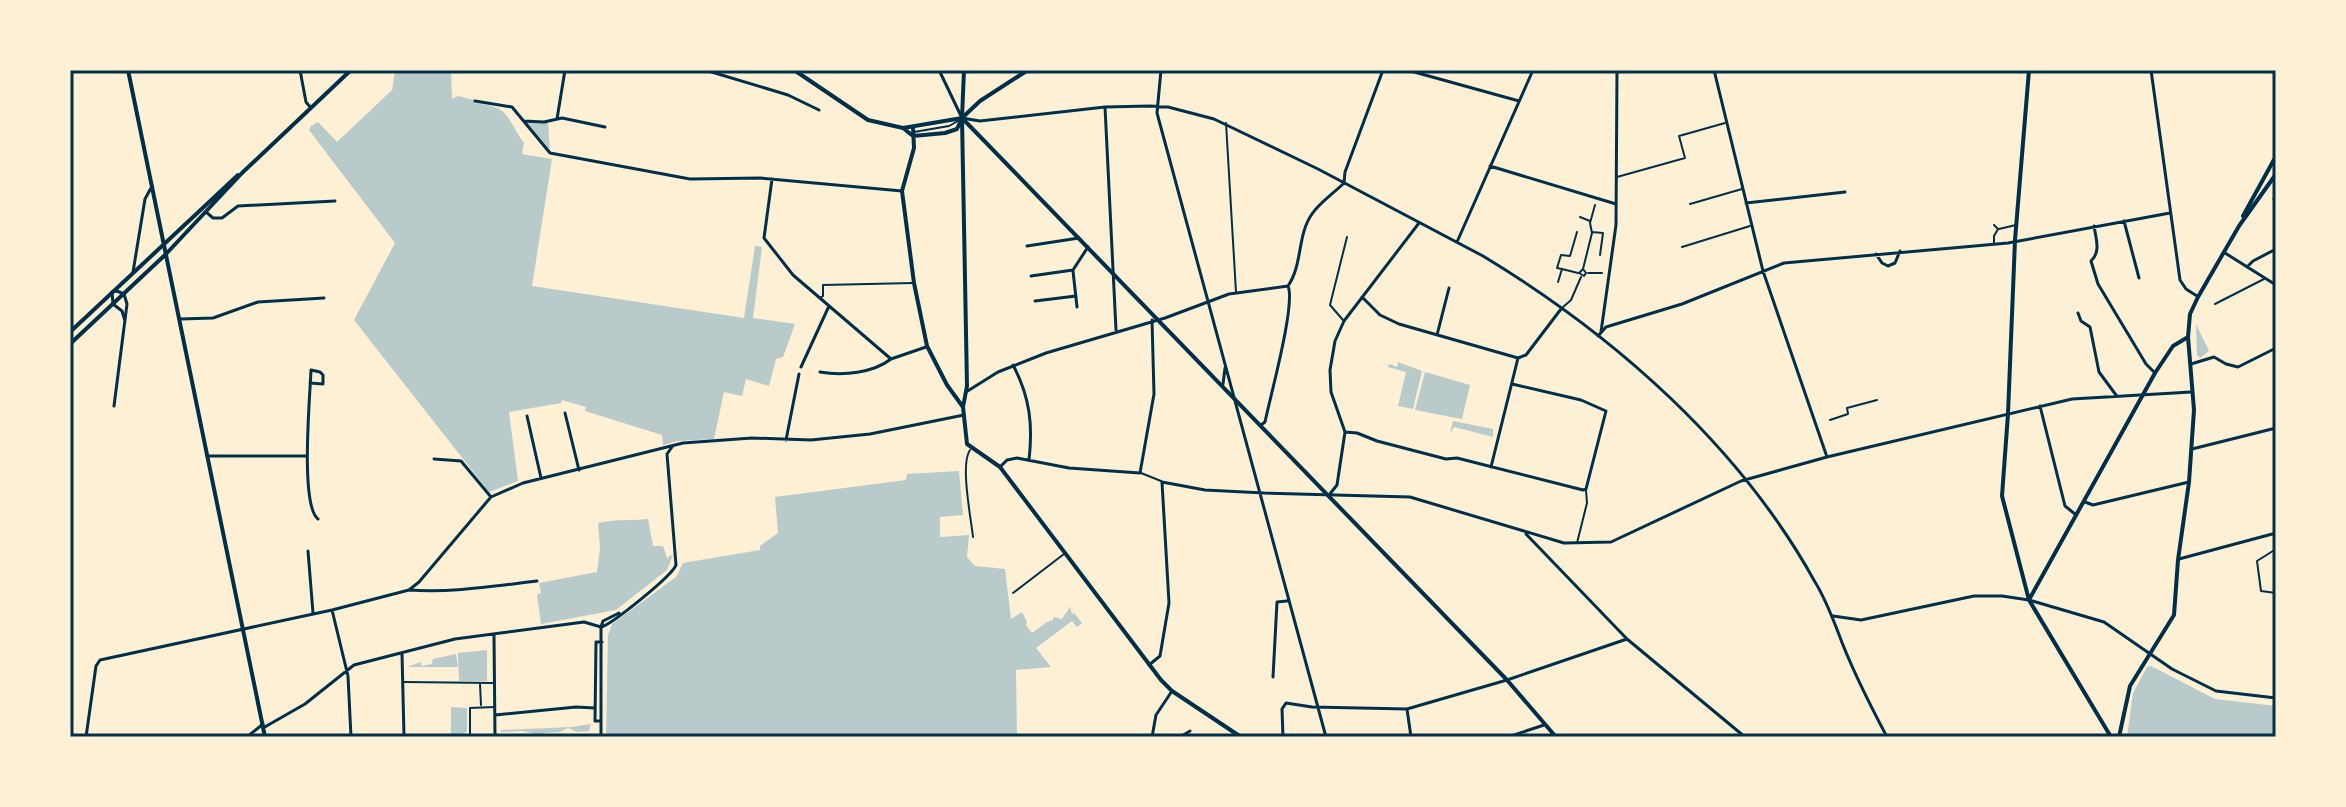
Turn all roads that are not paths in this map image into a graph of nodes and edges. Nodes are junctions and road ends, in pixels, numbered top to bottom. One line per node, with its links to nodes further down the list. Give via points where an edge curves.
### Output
1 (128, 70): 39 (main road)
2 (300, 70): 22 (street)
3 (351, 70): 22 (main road)
4 (565, 70): 25 (street)
5 (705, 70): 23 (street)
6 (794, 70): 30 (main road, via 859,116)
7 (939, 70): 24 (street)
8 (964, 70): 24 (main road)
9 (1028, 70): 24 (main road)
10 (1161, 70): 20 (street)
11 (1383, 70): 38 (street)
12 (1407, 70): 19 (street)
13 (1533, 70): 19 (street)
14 (1617, 70): 36 (street)
15 (1714, 70): 27 (street)
16 (2029, 70): 55 (main road)
17 (2151, 70): 49 (street)
18 (475, 101): 26 (street, via 512,107)
19 (1520, 101): 33 (street)
20 (1156, 106): 21 (street); 28 (street); 104 (street)
21 (1105, 107): 24 (street, via 980,121); 86 (street)
22 (311, 108): 34 (main road)
23 (819, 110)
24 (962, 118): 31 (main road); 31 (street, via 949,126); 31 (main road, via 957,129 929,135); 63 (main road); 139 (main road)
25 (557, 119): 26 (street); 29 (street)
26 (524, 121): 37 (street, via 550,153 690,179)
27 (1727, 122): 36 (street, via 1679,136 1685,158); 40 (street)
28 (1226, 123): 38 (street); 96 (street)
29 (605, 127)
30 (903, 128): 31 (main road); 31 (main road)
31 (913, 132): 41 (main road)
32 (2276, 156): 58 (main road)
33 (1490, 166): 45 (street); 65 (street)
34 (242, 173): 48 (main road); 66 (main road)
35 (2276, 174): 58 (main road)
36 (1616, 178): 45 (street)
37 (772, 179): 41 (street); 102 (street, via 764,238 793,275)
38 (1344, 183): 53 (street); 93 (street, via 1312,213)
39 (152, 185): 66 (main road); 82 (street)
40 (1743, 189): 44 (street); 46 (street)
41 (902, 191): 91 (main road)
42 (1845, 192): 44 (street)
43 (335, 201): 48 (street, via 238,206 222,218)
44 (1746, 203): 56 (street)
45 (1616, 204): 119 (street)
46 (1690, 204)
47 (1595, 205): 51 (street)
48 (206, 212): 74 (main road)
49 (2170, 213): 52 (street); 100 (street, via 2180,280)
50 (1580, 217): 51 (street)
51 (1591, 221): 61 (street)
52 (2124, 221): 57 (street); 88 (street)
53 (1419, 223): 65 (street); 99 (street)
54 (1994, 225): 59 (street)
55 (2016, 225): 59 (street); 64 (main road)
56 (1752, 226): 70 (street); 81 (street)
57 (2094, 226): 64 (street); 133 (street, via 2098,250 2091,261 2098,284)
58 (2239, 226): 73 (main road)
59 (1998, 229): 67 (street)
60 (1577, 232): 78 (street, via 1570,256 1561,255 1557,263)
61 (1591, 232): 76 (street, via 1603,233); 79 (street)
62 (1347, 237): 116 (street, via 1330,305)
63 (1080, 238): 68 (street); 69 (main road)
64 (2015, 240): 67 (street); 148 (main road)
65 (1456, 242): 111 (street)
66 (164, 244): 74 (main road); 82 (main road)
67 (1994, 244): 72 (street)
68 (1027, 246)
69 (1088, 247): 80 (street); 86 (main road)
70 (1682, 247)
71 (2276, 249): 77 (street)
72 (1900, 251): 75 (street); 75 (street, via 1888,266)
73 (2224, 253): 77 (street); 100 (main road)
74 (166, 254): 97 (main road); 113 (main road)
75 (1876, 254): 81 (street, via 1794,261)
76 (1600, 255)
77 (2247, 267): 89 (street)
78 (1562, 269): 85 (street); 90 (street)
79 (1583, 269): 83 (street); 85 (street)
80 (1073, 270): 87 (street); 98 (street)
81 (1763, 271): 119 (street); 163 (street)
82 (133, 272): 95 (main road)
83 (1586, 273): 84 (street); 85 (street)
84 (1602, 273)
85 (1580, 274): 111 (street, via 1571,300)
86 (1114, 275): 114 (main road); 118 (street)
87 (1031, 276)
88 (2139, 278)
89 (2266, 278): 92 (street); 107 (street)
90 (1558, 282)
91 (914, 283): 102 (street, via 823,285); 124 (main road)
92 (2276, 285)
93 (1288, 286): 96 (street); 152 (street, via 1287,320 1265,422)
94 (1449, 288): 120 (street)
95 (112, 292): 97 (street); 105 (street); 117 (main road)
96 (1236, 293): 104 (street)
97 (124, 294): 105 (main road); 106 (street)
98 (1076, 296): 103 (street); 109 (street)
99 (1362, 297): 116 (street); 120 (street, via 1380,315)
100 (2198, 297): 122 (main road)
101 (324, 298): 113 (street, via 258,302 213,318)
102 (820, 298): 108 (street)
103 (1035, 301)
104 (1207, 301): 114 (street); 128 (street)
105 (113, 304): 110 (street); 123 (main road)
106 (127, 304): 110 (street); 115 (street)
107 (2215, 304)
108 (829, 306): 127 (street); 131 (street)
109 (1077, 307)
110 (120, 308): 115 (street)
111 (1561, 309): 121 (street); 126 (street, via 1526,355)
112 (2078, 313): 141 (street, via 2090,327 2099,372)
113 (180, 319): 161 (main road)
114 (1155, 320): 118 (street); 137 (main road); 169 (street, via 1154,397)
115 (125, 321): 144 (street)
116 (1344, 321): 154 (street, via 1330,370 1332,401)
117 (70, 332)
118 (1117, 332): 130 (street)
119 (1601, 332): 121 (street)
120 (1437, 335): 126 (street)
121 (1597, 337): 171 (street, via 1666,393)
122 (2188, 337): 129 (main road); 133 (main road, via 2173,346)
123 (70, 344)
124 (927, 346): 127 (street); 146 (main road)
125 (2276, 348): 129 (street, via 2238,367 2214,357)
126 (1518, 358): 136 (street)
127 (891, 359): 132 (street, via 853,373)
128 (1225, 364): 137 (street); 143 (street)
129 (2191, 364): 138 (main road)
130 (1013, 365): 139 (street); 165 (street, via 1029,405)
131 (801, 367)
132 (820, 372)
133 (2155, 373): 140 (main road)
134 (799, 374): 155 (street)
135 (310, 383): 162 (street)
136 (1512, 384): 167 (street); 174 (street, via 1606,411)
137 (1222, 387): 143 (main road)
138 (2194, 391): 140 (street); 159 (main road)
139 (966, 392): 146 (main road)
140 (2142, 394): 141 (street); 178 (main road)
141 (2116, 395): 145 (street)
142 (1877, 400): 151 (street, via 1847,408 1848,414)
143 (1236, 401): 152 (main road); 175 (street)
144 (114, 406)
145 (2040, 406): 148 (street); 179 (street, via 2065,506)
146 (963, 407): 149 (main road)
147 (565, 413): 168 (street)
148 (2008, 414): 163 (street); 193 (main road, via 2002,496)
149 (964, 415): 155 (street, via 870,434); 158 (main road)
150 (527, 416): 170 (street)
151 (1830, 420)
152 (1260, 425): 176 (main road)
153 (2276, 428): 159 (street)
154 (1345, 432): 167 (street); 176 (street, via 1337,485)
155 (786, 440): 156 (street)
156 (674, 445): 157 (street); 160 (street)
157 (663, 448): 160 (street); 168 (street)
158 (970, 449): 166 (main road); 183 (street, via 966,466)
159 (2192, 449): 173 (main road)
160 (667, 454): 196 (street, via 676,565 665,581)
161 (207, 456): 162 (street); 201 (main road)
162 (307, 456): 180 (street, via 312,512)
163 (1827, 457): 171 (street)
164 (434, 459): 177 (street, via 461,461)
165 (1029, 460): 166 (street, via 1011,458); 169 (street)
166 (1000, 467): 187 (main road)
167 (1491, 467): 174 (street)
168 (579, 470): 170 (street)
169 (1140, 473): 172 (street)
170 (541, 478): 177 (street)
171 (1747, 480): 184 (street, via 1611,542); 198 (street, via 1787,534)
172 (1162, 482): 175 (street); 207 (street, via 1169,603 1160,656)
173 (2189, 482): 178 (street, via 2093,505); 188 (main road)
174 (1586, 489): 184 (street)
175 (1260, 492): 176 (street); 194 (street)
176 (1329, 495): 181 (street, via 1410,497); 210 (main road)
177 (491, 497): 190 (street)
178 (2083, 501): 179 (main road)
179 (2075, 514): 193 (main road)
180 (318, 519)
181 (1523, 531): 184 (street); 203 (street)
182 (2276, 533): 188 (street)
183 (973, 537)
184 (1577, 543)
185 (2276, 549): 192 (street, via 2257,561 2261,591)
186 (308, 551): 197 (street)
187 (1065, 554): 191 (street); 207 (main road)
188 (2178, 560): 206 (main road, via 2174,615)
189 (537, 581): 190 (street)
190 (409, 590): 195 (street)
191 (1013, 593)
192 (2276, 593)
193 (2029, 600): 198 (street, via 1974,596 1861,620); 206 (street, via 2104,622); 244 (main road)
194 (1288, 601): 209 (street, via 1277,602); 218 (street)
195 (332, 610): 197 (street); 208 (street)
196 (623, 611): 199 (street); 200 (street)
197 (313, 613): 201 (street)
198 (1833, 616): 243 (street)
199 (608, 625): 200 (street); 204 (street)
200 (601, 627): 202 (street, via 584,622); 204 (street)
201 (243, 628): 224 (main road); 226 (street, via 100,660)
202 (494, 635): 205 (street); 213 (street)
203 (1627, 639): 210 (street); 242 (street)
204 (602, 640): 219 (street, via 596,642); 222 (street)
205 (402, 651): 208 (street); 211 (street)
206 (2149, 653): 215 (street, via 2216,691); 245 (main road, via 2130,686)
207 (1149, 665): 214 (main road)
208 (346, 670): 224 (street, via 305,704); 229 (street)
209 (1273, 677)
210 (1507, 680): 220 (street); 223 (main road)
211 (402, 682): 212 (street); 230 (street)
212 (480, 683): 213 (street); 216 (street)
213 (495, 683): 217 (street)
214 (1172, 691): 234 (street, via 1156,715); 236 (main road)
215 (2276, 698)
216 (481, 707): 217 (street); 231 (street, via 470,708)
217 (495, 707): 221 (street)
218 (1318, 707): 220 (street); 237 (street, via 1284,703); 238 (street)
219 (595, 708): 221 (street); 222 (street, via 595,721)
220 (1407, 709): 239 (street)
221 (495, 715): 232 (street)
222 (601, 721): 233 (street)
223 (1544, 725): 240 (street); 241 (main road)
224 (263, 726): 227 (street); 228 (main road)
225 (1190, 731): 235 (street)
226 (86, 737)
227 (247, 737)
228 (265, 737)
229 (351, 737)
230 (404, 737)
231 (470, 737)
232 (495, 737)
233 (601, 737)
234 (1152, 737)
235 (1181, 737)
236 (1241, 737)
237 (1283, 737)
238 (1326, 737)
239 (1411, 737)
240 (1508, 737)
241 (1556, 737)
242 (1745, 737)
243 (1887, 737)
244 (2111, 737)
245 (2119, 737)

